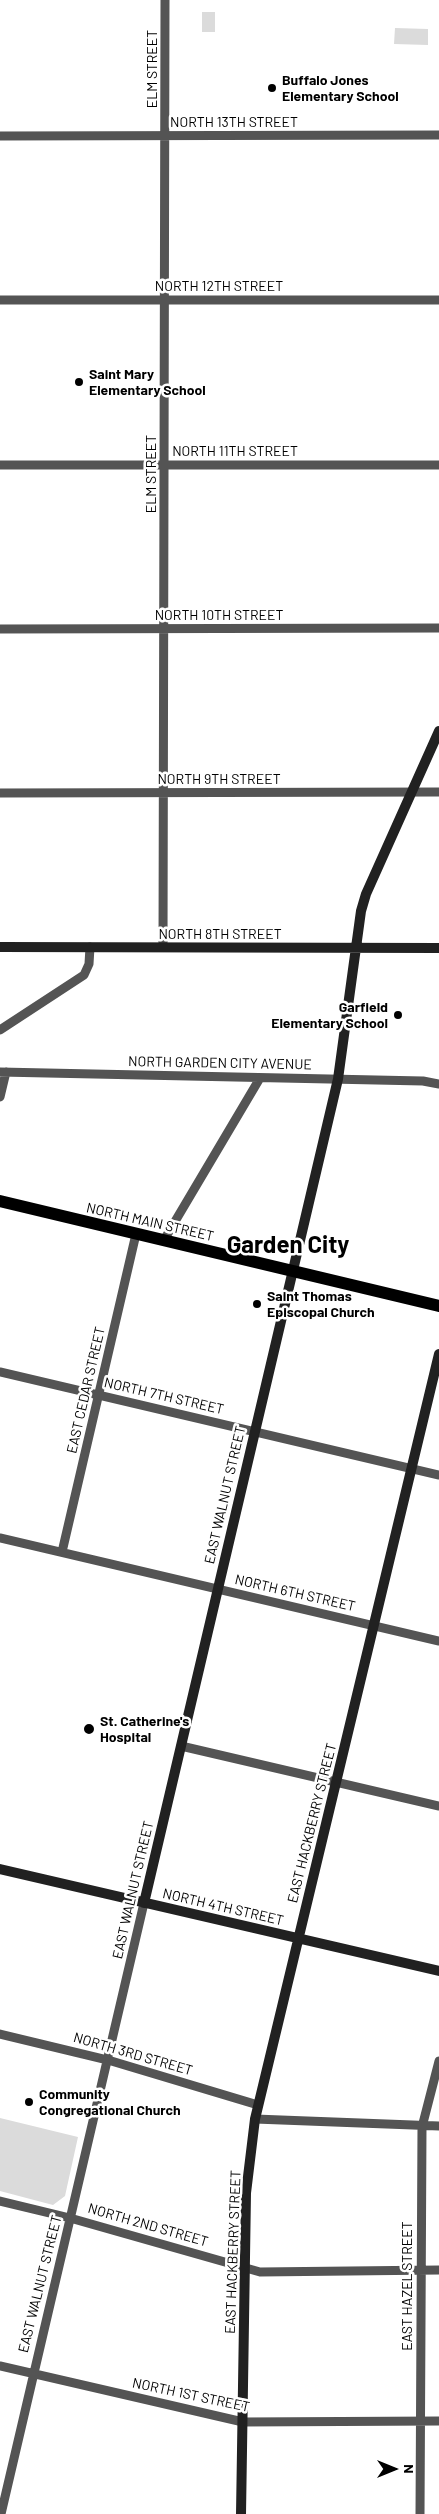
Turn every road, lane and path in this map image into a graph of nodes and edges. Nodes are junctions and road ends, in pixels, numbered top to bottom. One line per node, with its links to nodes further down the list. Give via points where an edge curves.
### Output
1 (166, 0): 4 (street, ELM STREET)
2 (439, 135): 4 (street, NORTH 13TH STREET)
3 (0, 136): 4 (street, NORTH 13TH STREET)
4 (165, 136): 6 (street, ELM STREET)
5 (0, 300): 6 (street, NORTH 12TH STREET)
6 (165, 300): 7 (street, NORTH 12TH STREET); 9 (street, ELM STREET)
7 (439, 300)
8 (0, 464): 9 (street, NORTH 11TH STREET)
9 (164, 465): 10 (street, NORTH 11TH STREET); 13 (street, ELM STREET)
10 (439, 465)
11 (439, 628): 13 (street, NORTH 10TH STREET)
12 (0, 629): 13 (street, NORTH 10TH STREET)
13 (164, 629): 18 (street, ELM STREET)
14 (439, 732): 15 (main road, EAST WALNUT STREET)
15 (411, 792): 16 (street, NORTH 9TH STREET); 18 (street, NORTH 9TH STREET); 22 (main road, EAST WALNUT STREET, via 366,894)
16 (439, 792)
17 (0, 793): 18 (street, NORTH 9TH STREET)
18 (164, 793): 21 (street, ELM STREET)
19 (0, 947): 20 (main road, NORTH 8TH STREET)
20 (90, 947): 21 (main road, NORTH 8TH STREET); 24 (street, via 89,964 84,975)
21 (163, 947): 22 (main road, NORTH 8TH STREET)
22 (354, 948): 23 (main road, NORTH 8TH STREET); 27 (main road, EAST WALNUT STREET)
23 (439, 948)
24 (0, 1030)
25 (3, 1072): 26 (street, NORTH GARDEN CITY AVENUE); 29 (street)
26 (260, 1078): 27 (street, NORTH GARDEN CITY AVENUE); 32 (street)
27 (338, 1079): 28 (street, NORTH GARDEN CITY AVENUE); 33 (main road, EAST WALNUT STREET)
28 (439, 1084)
29 (0, 1097)
30 (0, 1201): 31 (main road, NORTH MAIN STREET)
31 (136, 1234): 32 (main road, NORTH MAIN STREET); 37 (street, EAST CEDAR STREET)
32 (164, 1240): 33 (main road, NORTH MAIN STREET)
33 (291, 1271): 34 (main road, NORTH MAIN STREET); 38 (main road, EAST WALNUT STREET)
34 (439, 1306)
35 (439, 1354): 39 (main road, EAST HACKBERRY STREET)
36 (0, 1372): 37 (street, NORTH 7TH STREET)
37 (99, 1395): 38 (street, NORTH 7TH STREET); 42 (street, EAST CEDAR STREET)
38 (254, 1431): 39 (street, NORTH 7TH STREET); 43 (main road, EAST WALNUT STREET)
39 (411, 1468): 40 (street, NORTH 7TH STREET); 44 (main road, EAST HACKBERRY STREET)
40 (439, 1475)
41 (0, 1538): 42 (street, NORTH 6TH STREET)
42 (62, 1552): 43 (street, NORTH 6TH STREET)
43 (217, 1590): 44 (street, NORTH 6TH STREET); 46 (main road, EAST WALNUT STREET)
44 (374, 1625): 45 (street, NORTH 6TH STREET); 47 (main road, EAST HACKBERRY STREET)
45 (439, 1641)
46 (181, 1746): 47 (street); 50 (main road, EAST WALNUT STREET)
47 (336, 1782): 48 (street); 51 (main road, EAST HACKBERRY STREET)
48 (439, 1806)
49 (0, 1870): 50 (main road, NORTH 4TH STREET)
50 (144, 1903): 51 (main road, NORTH 4TH STREET); 54 (street, EAST WALNUT STREET)
51 (298, 1939): 52 (main road, NORTH 4TH STREET); 56 (main road, EAST HACKBERRY STREET)
52 (439, 1972)
53 (0, 2034): 54 (street, NORTH 3RD STREET)
54 (108, 2060): 56 (street, NORTH 3RD STREET); 61 (street, EAST WALNUT STREET)
55 (439, 2061): 59 (street, EAST HAZEL STREET)
56 (258, 2105): 57 (main road, EAST HACKBERRY STREET)
57 (255, 2119): 59 (street); 62 (main road, EAST HACKBERRY STREET, via 246,2193)
58 (439, 2126): 59 (street)
59 (422, 2127): 63 (street, EAST HAZEL STREET)
60 (0, 2201): 61 (street, NORTH 2ND STREET)
61 (70, 2218): 62 (street, NORTH 2ND STREET); 66 (street, EAST WALNUT STREET)
62 (245, 2267): 63 (street, NORTH 2ND STREET, via 260,2272); 69 (main road, EAST HACKBERRY STREET)
63 (420, 2270): 64 (street, NORTH 2ND STREET); 67 (street, EAST HAZEL STREET)
64 (439, 2270)
65 (0, 2366): 66 (street, NORTH 1ST STREET)
66 (32, 2374): 69 (street, NORTH 1ST STREET); 70 (street, EAST WALNUT STREET)
67 (420, 2421): 68 (street, NORTH 1ST STREET); 69 (street, NORTH 1ST STREET); 72 (street, EAST HAZEL STREET)
68 (439, 2421)
69 (243, 2422): 71 (main road, EAST HACKBERRY STREET)
70 (1, 2514)
71 (241, 2514)
72 (420, 2514)

